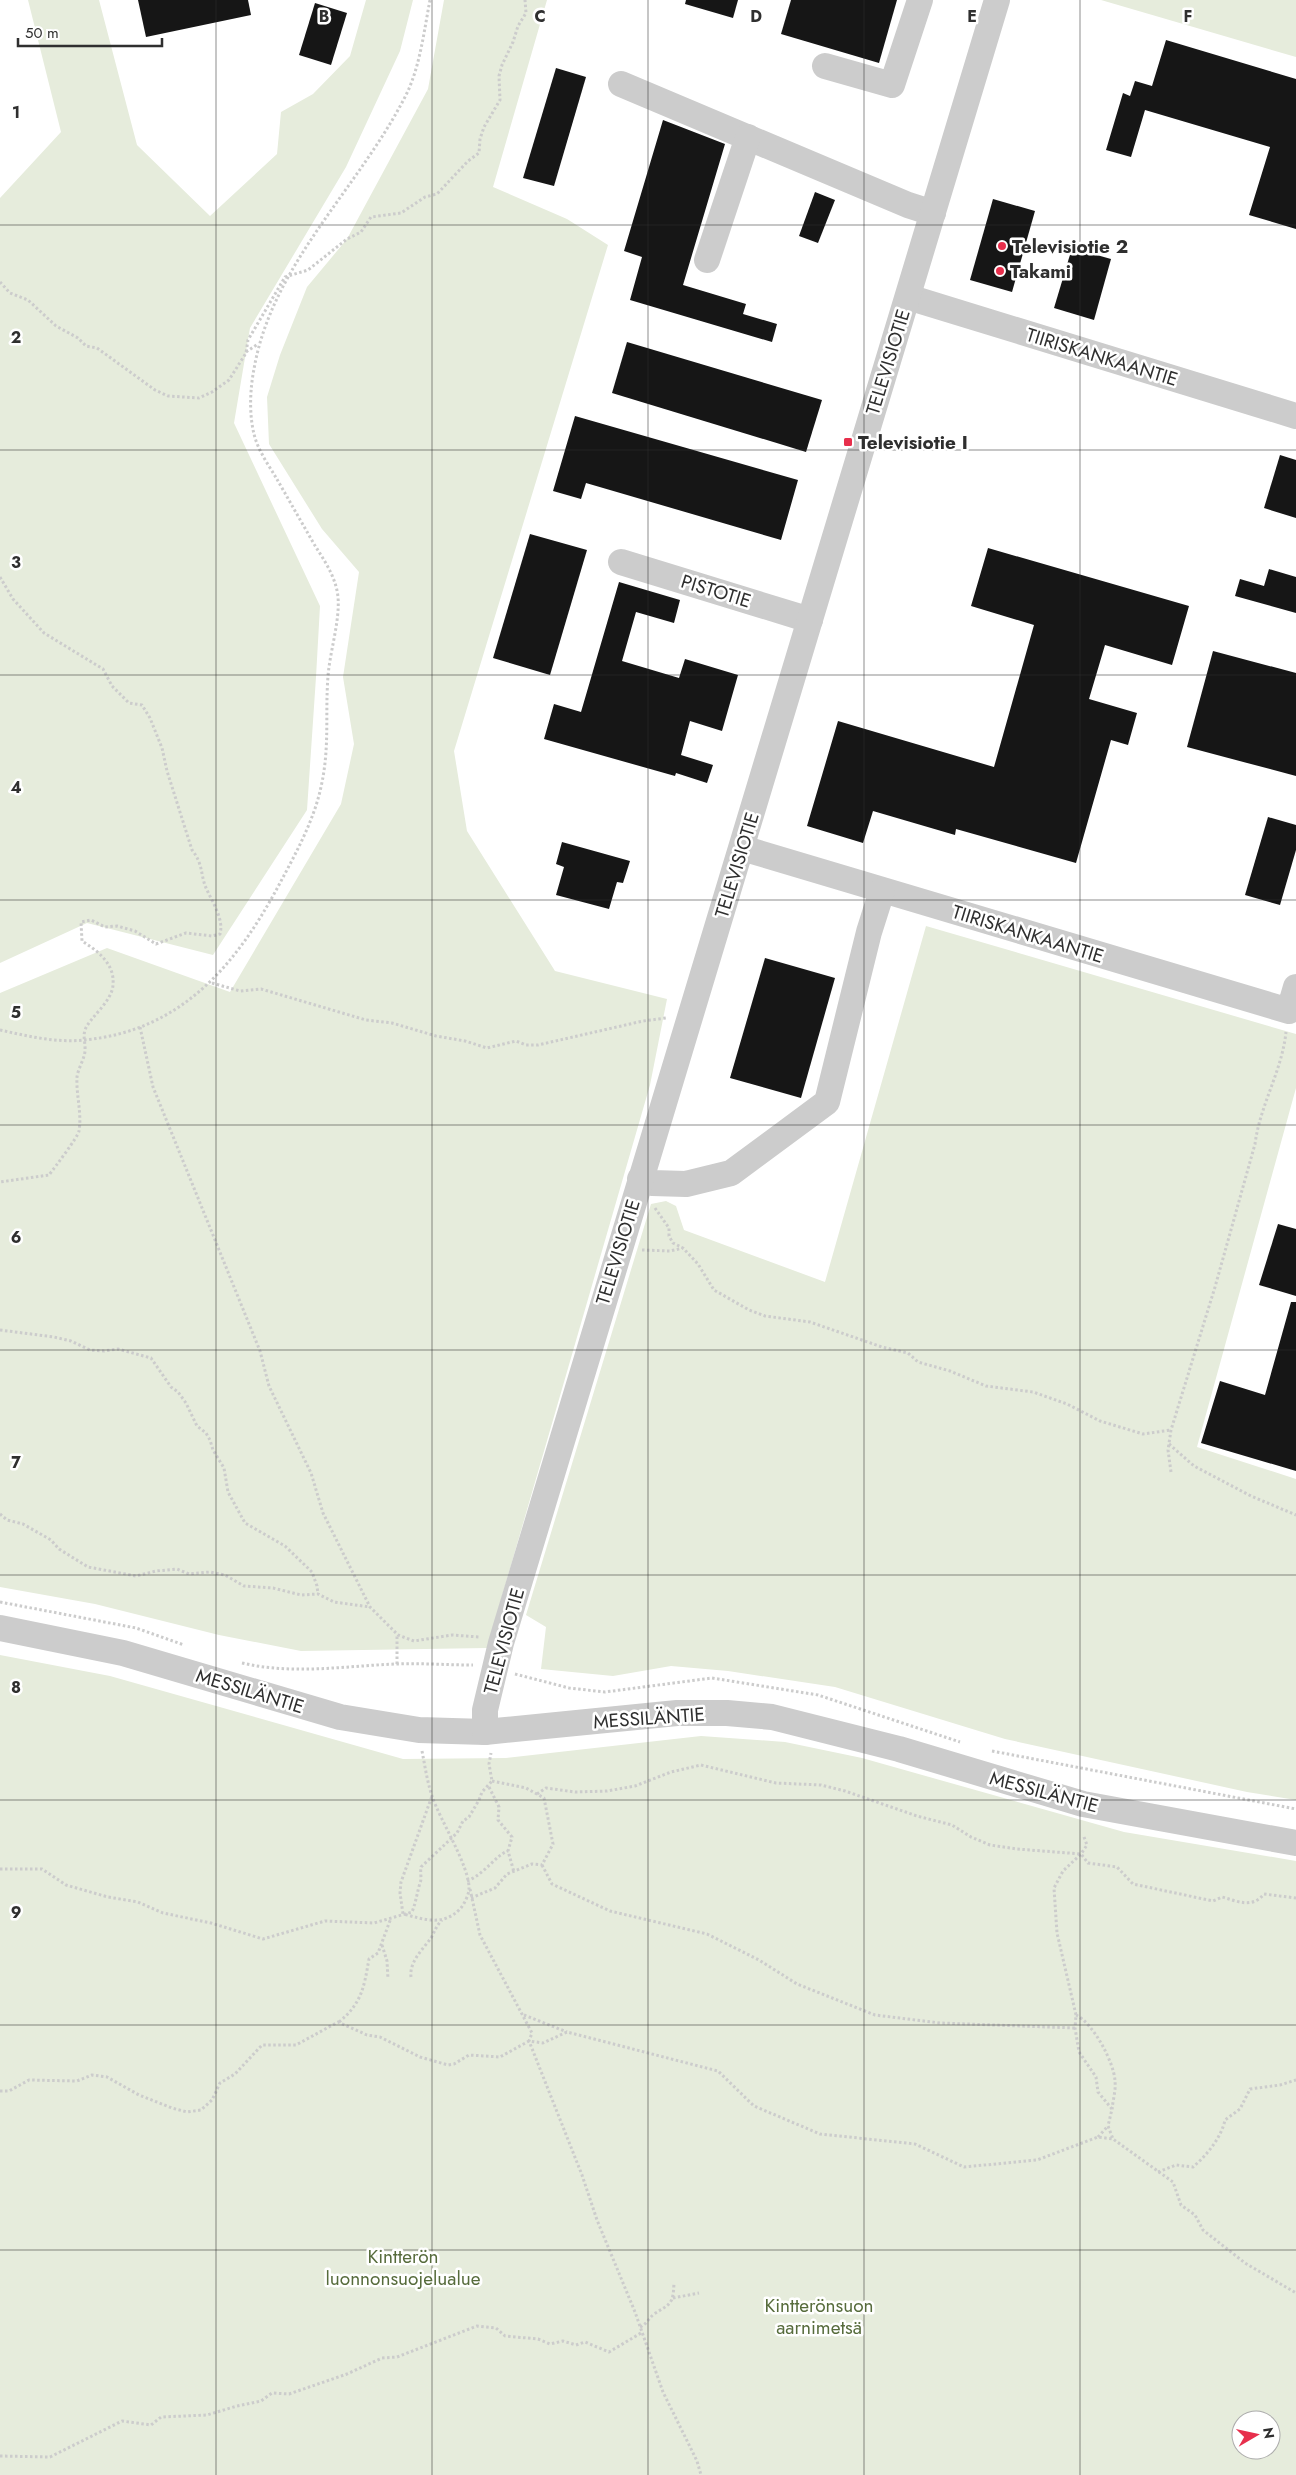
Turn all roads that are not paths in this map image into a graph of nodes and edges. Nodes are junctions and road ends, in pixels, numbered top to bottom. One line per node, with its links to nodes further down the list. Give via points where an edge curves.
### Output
1 (920, 0): 3 (street, via 892,85)
2 (997, 0): 6 (street, TELEVISIOTIE)
3 (825, 66)
4 (621, 84): 5 (street)
5 (748, 137): 6 (street); 7 (street)
6 (933, 213): 8 (street, TELEVISIOTIE)
7 (707, 260)
8 (908, 297): 9 (street, TIIRISKANKAANTIE); 11 (street, TELEVISIOTIE)
9 (1296, 416)
10 (621, 562): 11 (street, PISTOTIE)
11 (810, 620): 12 (street, TELEVISIOTIE)
12 (742, 848): 13 (street, TIIRISKANKAANTIE); 16 (street, TELEVISIOTIE)
13 (882, 891): 15 (street, TIIRISKANKAANTIE); 16 (street, via 827,1102 731,1174 686,1184 652,1183)
14 (1296, 987): 15 (street)
15 (1292, 1013)
16 (638, 1188): 18 (street, TELEVISIOTIE, via 501,1643 485,1710)
17 (0, 1628): 18 (street, MESSILÄNTIE, via 124,1653 340,1717 419,1730)
18 (489, 1732): 19 (street, MESSILÄNTIE, via 677,1714 727,1713 772,1717 899,1749 1083,1804)
19 (1296, 1843)

